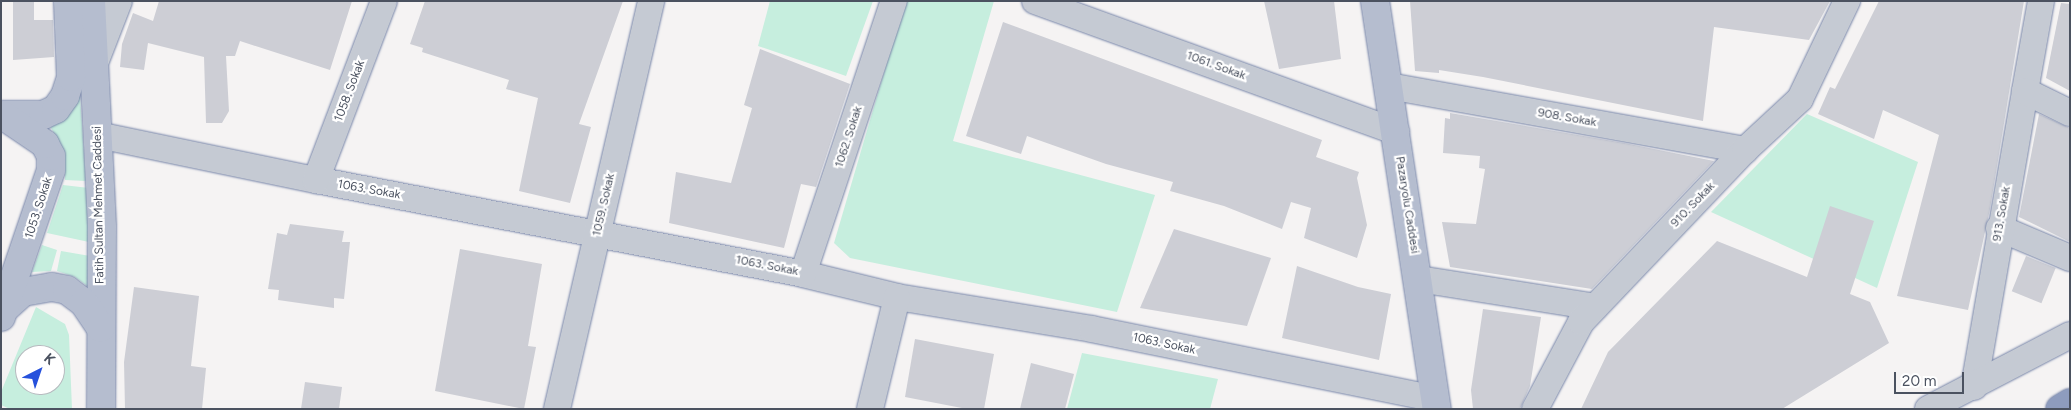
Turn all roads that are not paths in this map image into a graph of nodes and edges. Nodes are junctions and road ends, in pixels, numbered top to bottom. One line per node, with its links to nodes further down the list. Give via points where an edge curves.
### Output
1 (68, 1): 15 (main road, via 71,77 65,96 56,109 44,115)
2 (91, 1): 11 (main road, Fatih Sultan Mehmet Caddesi)
3 (119, 1): 11 (street)
4 (384, 1): 19 (street, 1058. Sokak)
5 (651, 1): 21 (street, 1059. Sokak)
6 (894, 1): 23 (street, 1062. Sokak)
7 (1375, 1): 12 (main road, Pazaryolu Caddesi)
8 (1848, 1): 18 (street, 910. Sokak, via 1800,99)
9 (2041, 1): 13 (street, 913. Sokak)
10 (1042, 3): 16 (street, 1061. Sokak)
11 (95, 63): 17 (main road, Fatih Sultan Mehmet Caddesi)
12 (1389, 86): 16 (main road, Pazaryolu Caddesi); 18 (street, 908. Sokak)
13 (2026, 91): 14 (street); 20 (street, 913. Sokak)
14 (2070, 113)
15 (3, 115): 27 (main road, 1053. Sokak, via 45,144 51,156 51,170)
16 (1396, 132): 24 (main road, Pazaryolu Caddesi)
17 (98, 135): 19 (street, 1063. Sokak); 28 (main road, Fatih Sultan Mehmet Caddesi, via 102,227)
18 (1745, 150): 26 (street, 910. Sokak)
19 (316, 180): 21 (street, 1063. Sokak)
20 (1999, 228): 22 (street); 30 (street, 913. Sokak)
21 (598, 232): 23 (street, 1063. Sokak); 34 (street, 1059. Sokak)
22 (2070, 258)
23 (803, 274): 25 (street, 1063. Sokak)
24 (1419, 279): 26 (street); 32 (main road, Pazaryolu Caddesi)
25 (898, 297): 32 (street, 1063. Sokak, via 1092,329); 35 (street)
26 (1595, 307): 36 (street, 910. Sokak, via 1581,322)
27 (3, 313): 28 (main road, via 23,292 52,287 67,290 84,303)
28 (100, 328): 33 (main road, Fatih Sultan Mehmet Caddesi)
29 (2070, 335): 30 (street)
30 (1974, 387): 37 (street)
31 (2070, 403): 38 (highway)
32 (1436, 404)
33 (101, 409)
34 (557, 409)
35 (870, 409)
36 (1535, 409)
37 (1928, 409)
38 (2060, 409)

